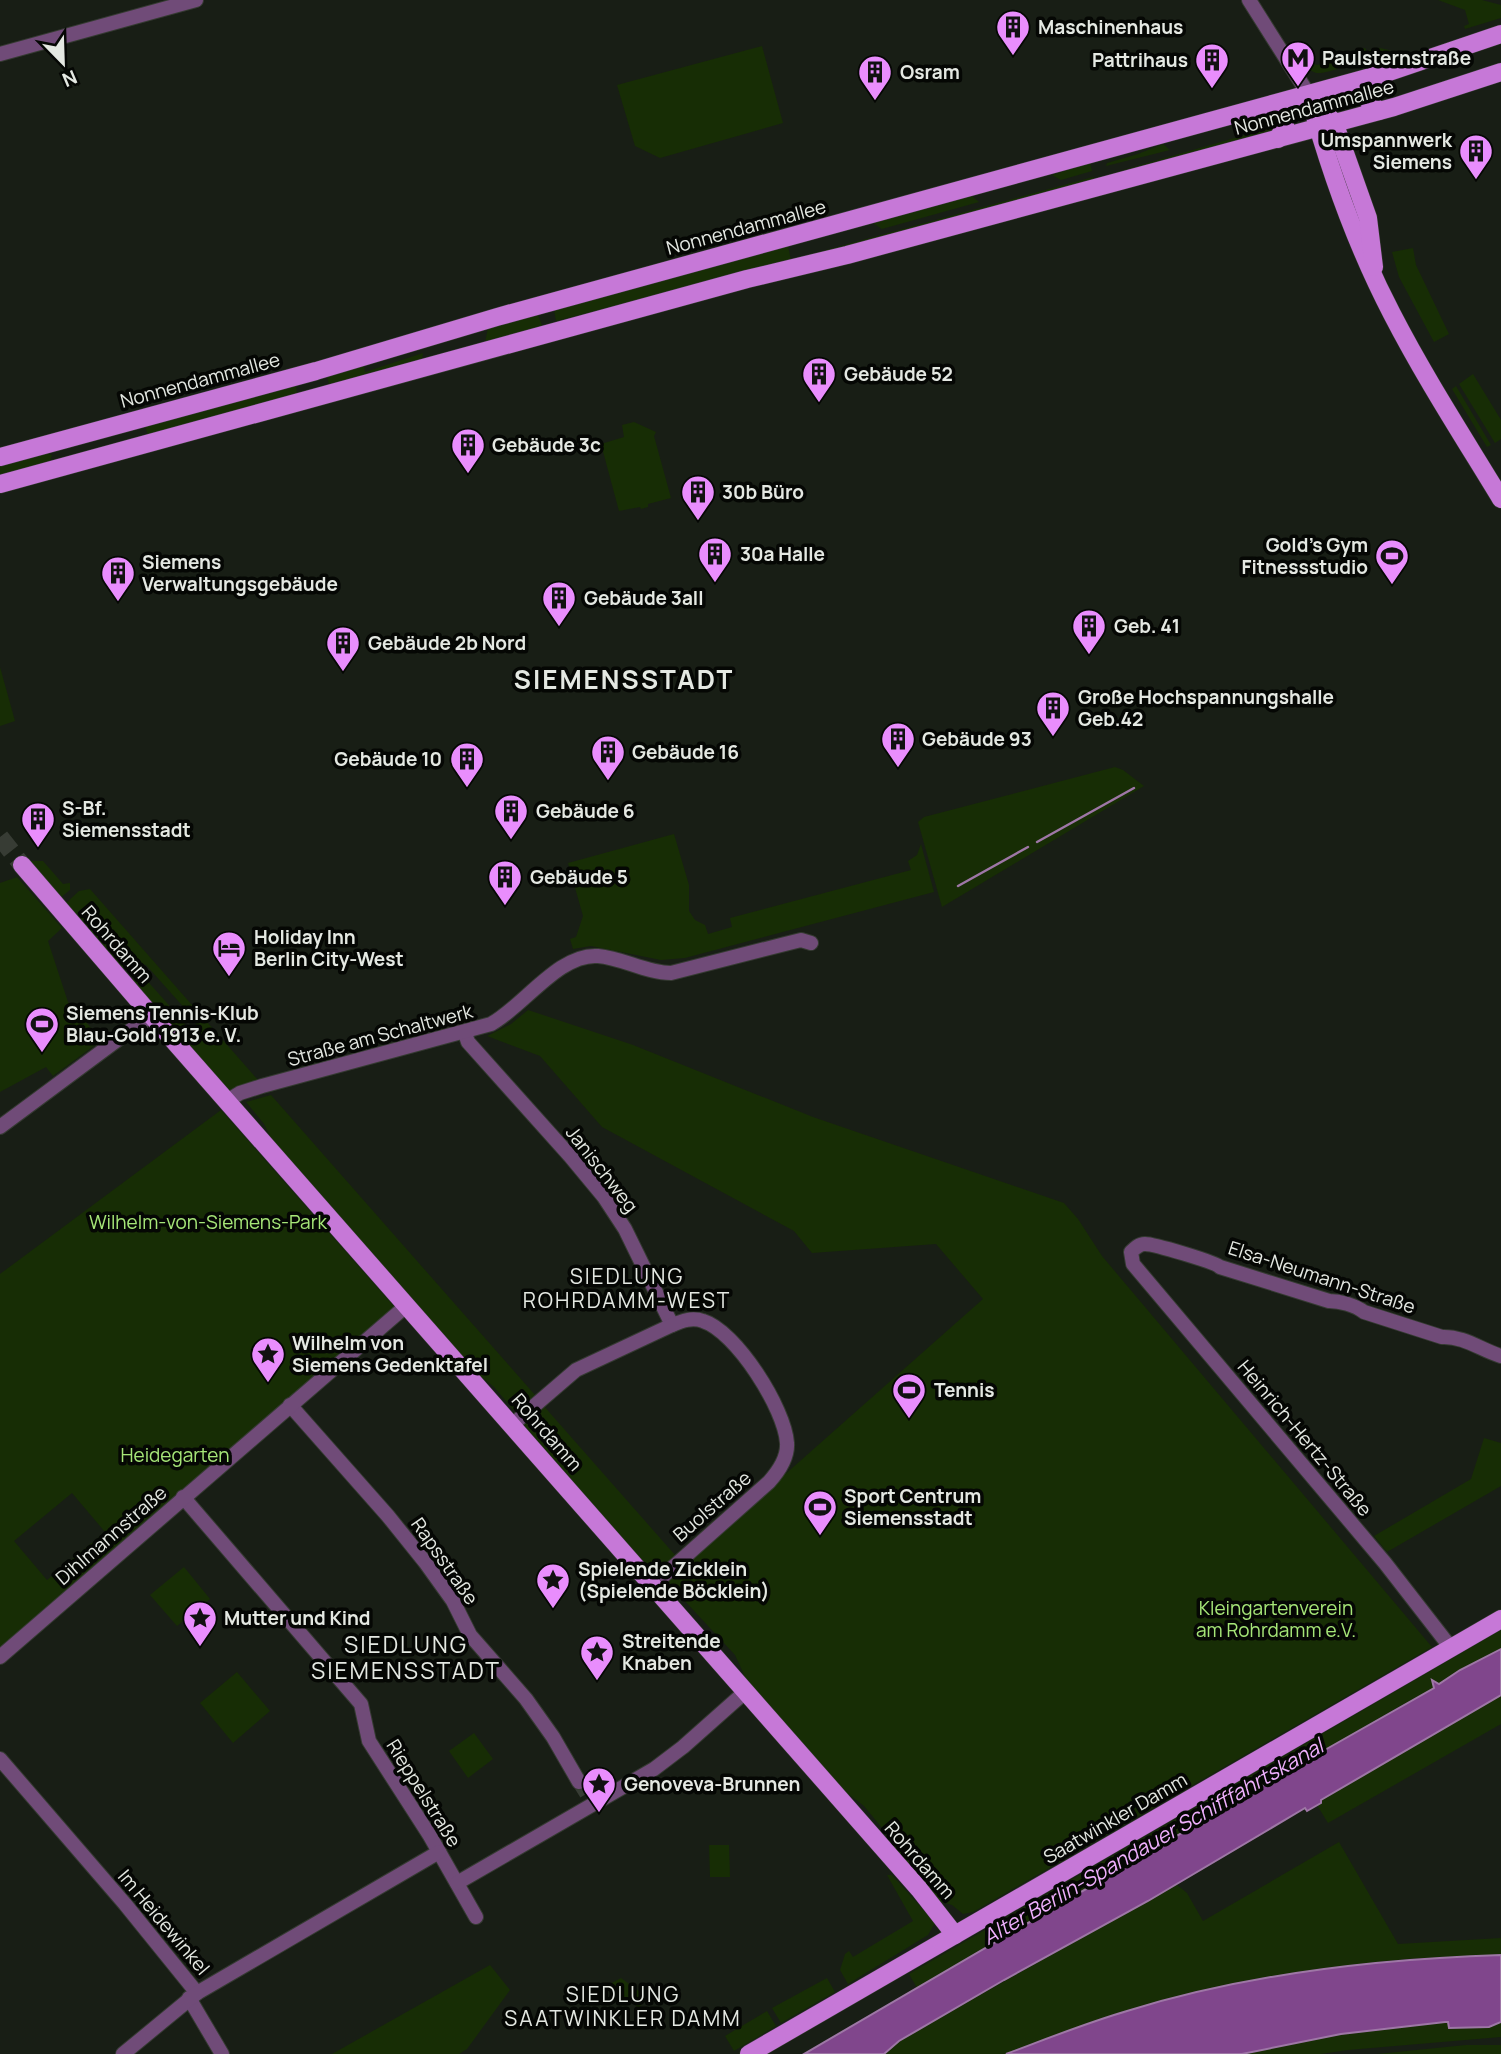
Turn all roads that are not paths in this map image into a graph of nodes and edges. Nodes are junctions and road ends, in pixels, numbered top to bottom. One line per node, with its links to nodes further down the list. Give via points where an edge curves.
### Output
1 (197, 0): 4 (street)
2 (1249, 0): 7 (street)
3 (1501, 34): 5 (main road, Nonnendammallee)
4 (0, 54)
5 (1389, 72): 7 (main road, Nonnendammallee); 9 (main road, via 1368,89 1369,102)
6 (1501, 72): 9 (main road, Nonnendammallee)
7 (1309, 95): 8 (main road, Nonnendammallee); 10 (main road)
8 (1273, 104): 11 (main road, via 1285,125); 12 (main road, Nonnendammallee)
9 (1379, 111): 10 (main road, Nonnendammallee)
10 (1326, 124): 11 (main road, Nonnendammallee); 14 (main road, via 1361,250 1412,351)
11 (1278, 139): 13 (main road, Nonnendammallee)
12 (0, 457)
13 (0, 484)
14 (1501, 499)
15 (22, 864): 17 (main road, Rohrdamm)
16 (811, 943): 18 (street, Straße am Schaltwerk, via 801,940 671,973 607,957 587,957 561,967 500,1019)
17 (151, 1015): 19 (main road, Rohrdamm); 20 (street)
18 (465, 1033): 19 (street, Straße am Schaltwerk, via 262,1086); 23 (street, Janischweg, via 610,1205)
19 (227, 1101): 22 (main road, Rohrdamm)
20 (0, 1126)
21 (1131, 1252): 24 (street, Elsa-Neumann-Straße, via 1145,1244 1192,1255 1442,1337 1473,1343); 30 (street, Heinrich-Hertz-Straße, via 1133,1264)
22 (406, 1306): 25 (street, Dihlmannstraße); 26 (main road, Rohrdamm)
23 (671, 1325): 26 (street, via 576,1370); 28 (street, Buolstraße, via 703,1321 722,1330 763,1384 788,1441 769,1482)
24 (1501, 1356)
25 (290, 1405): 27 (street, Dihlmannstraße); 34 (street, Rapsstraße, via 425,1562 470,1635 553,1737)
26 (512, 1424): 28 (main road, Rohrdamm)
27 (183, 1497): 31 (street, Dihlmannstraße); 35 (street, Rieppelstraße, via 361,1704 369,1741)
28 (653, 1584): 32 (main road, Rohrdamm)
29 (1501, 1619): 30 (main road, Saatwinkler Damm)
30 (1451, 1648): 38 (main road, Saatwinkler Damm)
31 (0, 1657)
32 (745, 1692): 34 (street, via 654,1769); 38 (main road, Rohrdamm)
33 (0, 1759): 39 (street, Im Heidewinkel, via 125,1904)
34 (586, 1794): 36 (street)
35 (439, 1852): 36 (street, Rieppelstraße); 39 (street, Im Heidewinkel)
36 (457, 1882): 37 (street, Rieppelstraße)
37 (476, 1917)
38 (955, 1935): 42 (main road, Saatwinkler Damm)
39 (193, 1996): 40 (street); 41 (street, Im Heidewinkel)
40 (124, 2054)
41 (222, 2054)
42 (750, 2054)

